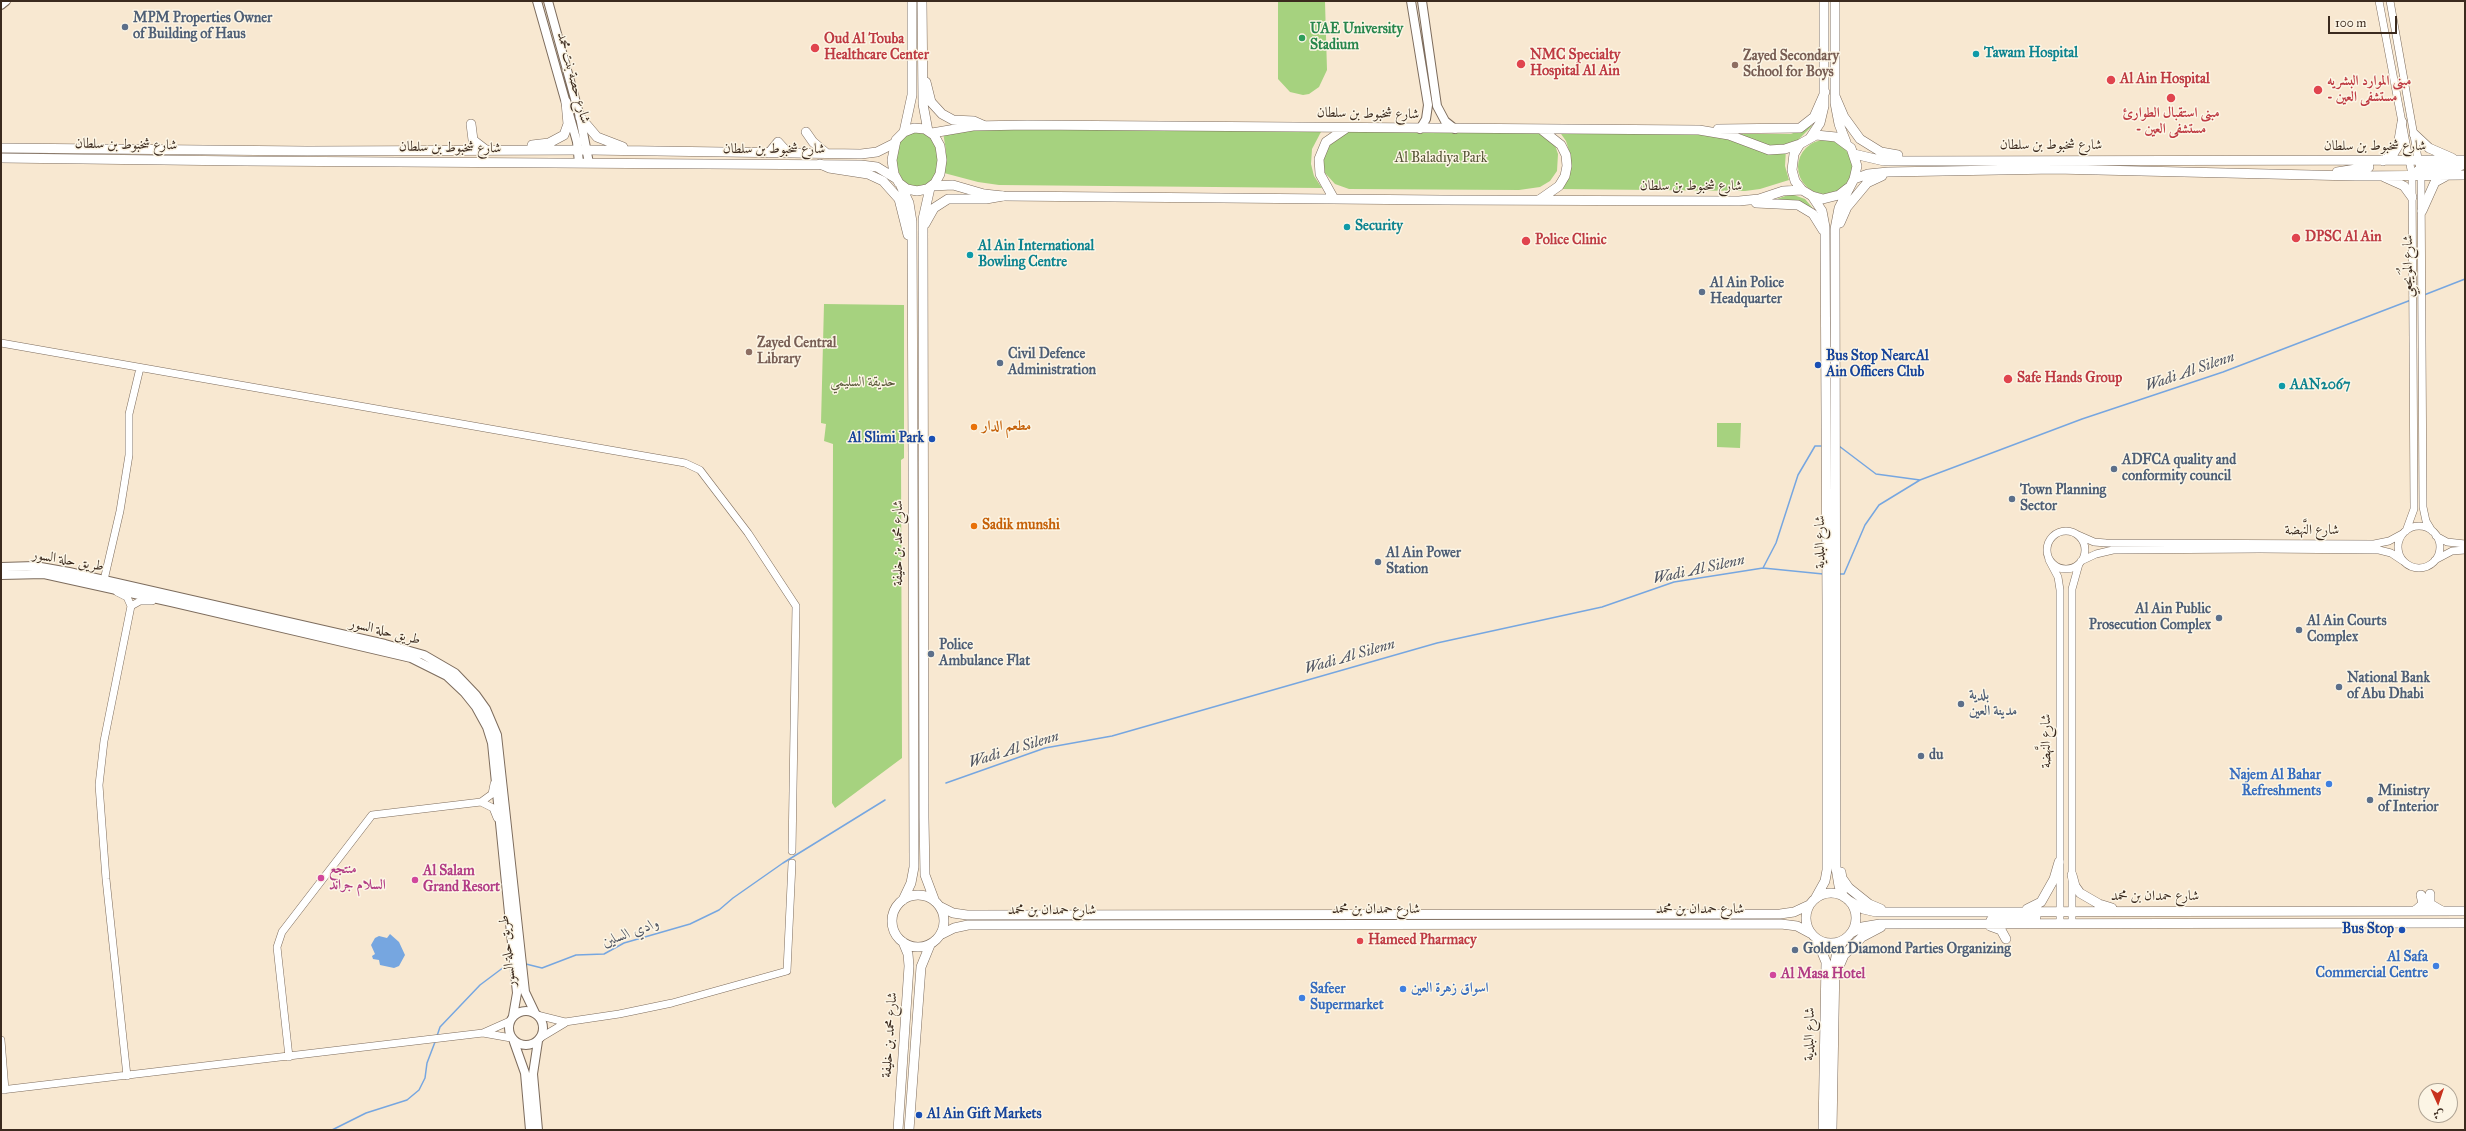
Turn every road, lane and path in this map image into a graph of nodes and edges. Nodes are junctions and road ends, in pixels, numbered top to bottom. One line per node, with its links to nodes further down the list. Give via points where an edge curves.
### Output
1 (6, 1): 12 (main road)
2 (537, 1): 18 (main road, شارع حصة بنت محمد)
3 (548, 1): 19 (main road, شارع حصة بنت محمد)
4 (912, 1): 28 (main road, via 912,95)
5 (922, 1): 14 (main road)
6 (1411, 1): 13 (main road)
7 (1422, 1): 15 (main road)
8 (1824, 1): 16 (main road)
9 (1834, 1): 17 (main road)
10 (2379, 1): 20 (street, شارع المُوَيجعِي)
11 (2390, 1): 30 (street, شارع المُوَيجعِي)
12 (1, 5)
13 (1418, 45): 15 (main road, via 1423,50 1428,76); 23 (main road, via 1428,109)
14 (922, 75): 21 (main road, via 932,102 939,112 953,120 974,121); 29 (main road, via 924,111)
15 (1434, 78): 24 (main road, via 1440,114)
16 (1825, 92): 26 (main road, via 1812,120 1797,129); 31 (main road, via 1822,118)
17 (1835, 96): 34 (main road, via 1839,124); 46 (main road, via 1844,117 1856,134 1870,147 1886,154 2013,156)
18 (566, 102): 38 (main road, via 567,128 560,138 549,143); 39 (main road, شارع حصة بنت محمد)
19 (580, 117): 40 (main road, شارع حصة بنت محمد); 41 (main road, via 592,133 604,141)
20 (2402, 122): 49 (main road, via 2398,146 2390,157); 55 (street, شارع المُوَيجعِي)
21 (983, 126): 22 (main road, شارع شخبوط بن سلطان); 29 (main road, شارع شخبوط بن سلطان)
22 (1347, 128): 23 (main road, شارع شخبوط بن سلطان); 72 (main road, via 1326,142 1319,159 1320,174)
23 (1420, 129): 24 (main road, شارع شخبوط بن سلطان)
24 (1454, 129): 25 (main road, شارع شخبوط بن سلطان)
25 (1542, 130): 26 (main road, شارع شخبوط بن سلطان); 73 (main road, via 1561,145 1567,166 1559,186)
26 (1699, 130): 33 (main road, شارع شخبوط بن سلطان, via 1729,135 1769,150 1785,149)
27 (806, 132): 43 (main road)
28 (904, 132): 29 (main road, via 914,128); 32 (main road)
29 (930, 132): 66 (main road, via 939,142 942,160 938,178)
30 (2414, 134): 50 (main road, via 2429,148); 55 (street, شارع المُوَيجعِي)
31 (1810, 138): 33 (main road); 34 (main road, via 1830,135)
32 (895, 143): 43 (main road, شارع شخبوط بن سلطان, via 868,154); 63 (main road, via 892,160)
33 (1800, 144): 68 (main road, via 1794,154 1792,165 1793,176)
34 (1847, 144): 44 (main road)
35 (1, 148): 36 (main road, شارع شخبوط بن سلطان)
36 (459, 150): 37 (main road, شارع شخبوط بن سلطان); 37 (main road, via 468,141 469,125 473,140)
37 (486, 150): 38 (main road, شارع شخبوط بن سلطان)
38 (512, 150): 39 (main road, شارع شخبوط بن سلطان)
39 (578, 150): 40 (main road, شارع شخبوط بن سلطان); 51 (main road, شارع حصة بنت محمد)
40 (588, 150): 41 (main road, شارع شخبوط بن سلطان); 52 (main road, شارع حصة بنت محمد)
41 (646, 152): 42 (main road, شارع شخبوط بن سلطان)
42 (674, 152): 43 (main road, شارع شخبوط بن سلطان); 53 (main road, via 658,156 593,156 593,160)
43 (826, 153)
44 (1854, 154): 46 (main road, شارع شخبوط بن سلطان, via 1884,161); 64 (main road, via 1857,166)
45 (1, 158): 51 (main road, شارع شخبوط بن سلطان)
46 (2022, 160): 47 (main road, شارع شخبوط بن سلطان)
47 (2101, 160): 48 (main road, شارع شخبوط بن سلطان); 56 (main road, via 2104,163 2100,165 2046,166)
48 (2185, 161): 49 (main road, شارع شخبوط بن سلطان); 57 (main road, via 2171,164 2128,165)
49 (2382, 161): 55 (main road, شارع شخبوط بن سلطان)
50 (2463, 161): 55 (main road, شارع شخبوط بن سلطان)
51 (579, 163): 52 (main road, شارع شخبوط بن سلطان)
52 (589, 164): 53 (main road, شارع شخبوط بن سلطان)
53 (601, 164): 54 (main road, شارع شخبوط بن سلطان)
54 (820, 164): 63 (main road, شارع شخبوط بن سلطان, via 877,167); 79 (main road, via 826,168 868,174 891,188 902,206)
55 (2415, 168): 59 (main road, via 2358,167); 60 (main road, شارع شخبوط بن سلطان); 61 (main road, شارع شخبوط بن سلطان); 71 (street, شارع المُوَيجعِي); 75 (street, شارع المُوَيجعِي)
56 (2016, 170): 57 (main road, شارع شخبوط بن سلطان); 58 (main road, شارع شخبوط بن سلطان)
57 (2128, 170): 59 (main road, شارع شخبوط بن سلطان)
58 (1971, 171): 64 (main road, شارع شخبوط بن سلطان, via 1881,172); 78 (main road, via 1882,176 1872,180 1847,207)
59 (2331, 175): 60 (main road, شارع شخبوط بن سلطان)
60 (2379, 175): 71 (main road, via 2404,186)
61 (2449, 175): 62 (main road, شارع شخبوط بن سلطان); 75 (main road, via 2435,182)
62 (2465, 175)
63 (895, 178): 65 (main road)
64 (1854, 179): 67 (main road)
65 (901, 186): 66 (main road, via 913,191); 79 (main road, شارع محمد بن خليفة, via 911,216)
66 (931, 187): 69 (main road, شارع شخبوط بن سلطان, via 953,185 984,194); 77 (main road, شارع محمد بن خليفة, via 923,212)
67 (1848, 188): 70 (main road, via 1834,197 1823,199); 78 (main road, شارع البلدية, via 1837,215)
68 (1802, 190): 70 (main road); 74 (main road, شارع شخبوط بن سلطان, via 1783,191 1759,199)
69 (1003, 196): 72 (main road, شارع شخبوط بن سلطان); 77 (main road, via 942,201 929,214)
70 (1812, 196): 76 (main road, شارع البلدية, via 1822,212)
71 (2412, 197): 83 (street, شارع المُوَيجعِي, via 2414,509)
72 (1334, 199): 73 (main road, شارع شخبوط بن سلطان)
73 (1538, 200): 74 (main road, شارع شخبوط بن سلطان)
74 (1739, 201): 76 (main road, via 1798,205 1813,214)
75 (2422, 211): 84 (street, شارع المُوَيجعِي, via 2423,507 2426,521)
76 (1825, 233): 82 (main road, شارع البلدية)
77 (923, 235): 109 (main road, شارع محمد بن خليفة, via 924,818 925,875)
78 (1835, 237): 82 (main road, شارع البلدية)
79 (912, 250): 110 (main road, شارع محمد بن خليفة, via 914,867)
80 (1, 344): 81 (street)
81 (140, 368): 94 (street, via 129,414 128,455 120,511); 104 (street, via 685,463 700,470 748,533 796,606)
82 (1830, 400): 96 (main road, شارع البلدية, via 1835,477 1835,553); 96 (main road, شارع البلدية, via 1825,477 1826,554)
83 (2404, 532): 84 (street, via 2416,526); 85 (street, شارع النَّهضة, via 2389,541 2374,544 2106,543 2094,542); 90 (street, via 2398,545)
84 (2434, 533): 86 (street, via 2447,542); 89 (street, via 2439,545)
85 (2078, 535): 88 (street, via 2063,530 2051,537 2046,549); 91 (street, via 2085,544)
86 (2465, 544)
87 (2465, 550): 89 (street, via 2446,553)
88 (2049, 560): 91 (street, via 2063,569); 99 (street, شارع النَّهضة, via 2058,577 2060,590)
89 (2435, 560): 90 (street, via 2421,568)
90 (2403, 561): 91 (street, شارع النَّهضة, via 2391,553 2379,550 2236,549 2113,550 2096,554)
91 (2080, 563): 101 (street, شارع النَّهضة, via 2072,589)
92 (1, 567): 94 (main road, طريق حلة السور, via 45,567)
93 (1, 574): 94 (main road, طريق حلة السور, via 33,573)
94 (103, 583): 95 (main road, طريق حلة السور); 97 (street, via 127,597); 133 (main road, طريق حلة السور, via 414,651 455,673 486,708 497,735)
95 (171, 602): 97 (street, via 144,600); 98 (main road, طريق حلة السور, via 411,658 430,666 447,676 476,707 487,727)
96 (1831, 604): 103 (main road, شارع البلدية); 111 (main road, شارع البلدية, via 1827,870 1825,881)
97 (131, 606): 144 (street, via 104,741 98,785)
98 (495, 767): 100 (street, via 494,792); 102 (main road, طريق حلة السور)
99 (2060, 768): 101 (street, via 2062,799 2066,803); 105 (street, شارع النَّهضة)
100 (481, 802): 102 (street, via 491,806 496,812); 143 (street, via 372,815 282,932 277,947)
101 (2072, 803): 107 (street, شارع النَّهضة)
102 (501, 835): 133 (main road, طريق حلة السور)
103 (1837, 848): 108 (main road, شارع البلدية, via 1836,873); 119 (main road, via 1842,878 1850,888 1869,904)
104 (792, 851)
105 (2059, 862): 113 (main road, via 2054,879 2041,902 2032,908); 121 (street, شارع النَّهضة)
106 (792, 863): 138 (street, via 787,970 672,1003)
107 (2072, 875): 114 (street, شارع النَّهضة); 115 (main road, via 2080,893 2102,905)
108 (1846, 898): 111 (main road, via 1826,893); 119 (main road, شارع حمدان بن محمد, via 1869,911); 126 (main road, via 1855,912 1856,920)
109 (934, 899): 110 (main road, via 918,895); 112 (main road)
110 (903, 900): 131 (main road, via 893,913 892,924)
111 (1812, 902): 112 (main road, شارع حمدان بن محمد, via 1786,913 1751,914 968,915 953,913); 128 (main road, via 1805,917)
112 (941, 907): 127 (main road, via 945,918)
113 (2011, 911): 119 (main road, شارع حمدان بن محمد); 121 (main road, شارع حمدان بن محمد)
114 (2072, 911): 115 (main road, شارع حمدان بن محمد); 121 (main road, شارع حمدان بن محمد); 124 (street, شارع النَّهضة)
115 (2121, 911): 120 (main road, شارع حمدان بن محمد)
116 (2415, 911): 117 (main road, شارع حمدان بن محمد); 117 (main road, via 2423,904 2426,895 2430,904); 120 (main road, شارع حمدان بن محمد)
117 (2443, 911): 118 (main road, شارع حمدان بن محمد)
118 (2465, 911)
119 (1894, 912)
120 (2158, 912): 124 (main road, via 2142,916 2081,917)
121 (2061, 917): 123 (main road, شارع حمدان بن محمد); 124 (main road, شارع حمدان بن محمد)
122 (2465, 923): 124 (main road, شارع حمدان بن محمد)
123 (1985, 924): 125 (main road, شارع حمدان بن محمد); 129 (main road, via 2001,930)
124 (2076, 924)
125 (1888, 925): 126 (main road, شارع حمدان بن محمد, via 1867,926); 135 (main road, via 1866,933 1848,951)
126 (1851, 933): 130 (main road)
127 (942, 934): 128 (main road, شارع حمدان بن محمد, via 968,925 1786,924 1797,926); 132 (main road)
128 (1814, 937): 130 (main road, via 1828,944); 150 (main road, شارع البلدية, via 1826,962)
129 (2006, 939)
130 (1844, 940): 135 (main road, شارع البلدية, via 1836,956)
131 (903, 942): 132 (main road, via 919,947); 148 (main road, شارع محمد بن خليفة, via 909,966)
132 (930, 945): 149 (main road, شارع محمد بن خليفة, via 921,967)
133 (517, 957): 134 (main road, طريق حلة السور)
134 (519, 970): 136 (main road, طريق حلة السور, via 525,992); 137 (main road, طريق حلة السور)
135 (1835, 978): 151 (main road, شارع البلدية)
136 (536, 1014): 137 (main road, via 523,1011); 138 (street); 142 (main road, via 543,1025)
137 (512, 1019): 139 (street); 141 (main road, via 509,1032)
138 (565, 1022): 142 (street)
139 (483, 1033): 141 (street); 143 (street)
140 (1, 1040): 145 (street)
141 (513, 1040): 142 (main road, via 529,1046); 146 (main road, via 525,1073)
142 (539, 1040): 147 (main road, via 533,1074)
143 (289, 1058): 144 (street)
144 (127, 1076): 145 (street)
145 (3, 1090)
146 (530, 1130)
147 (538, 1130)
148 (898, 1130)
149 (909, 1130)
150 (1823, 1130)
151 (1832, 1130)

